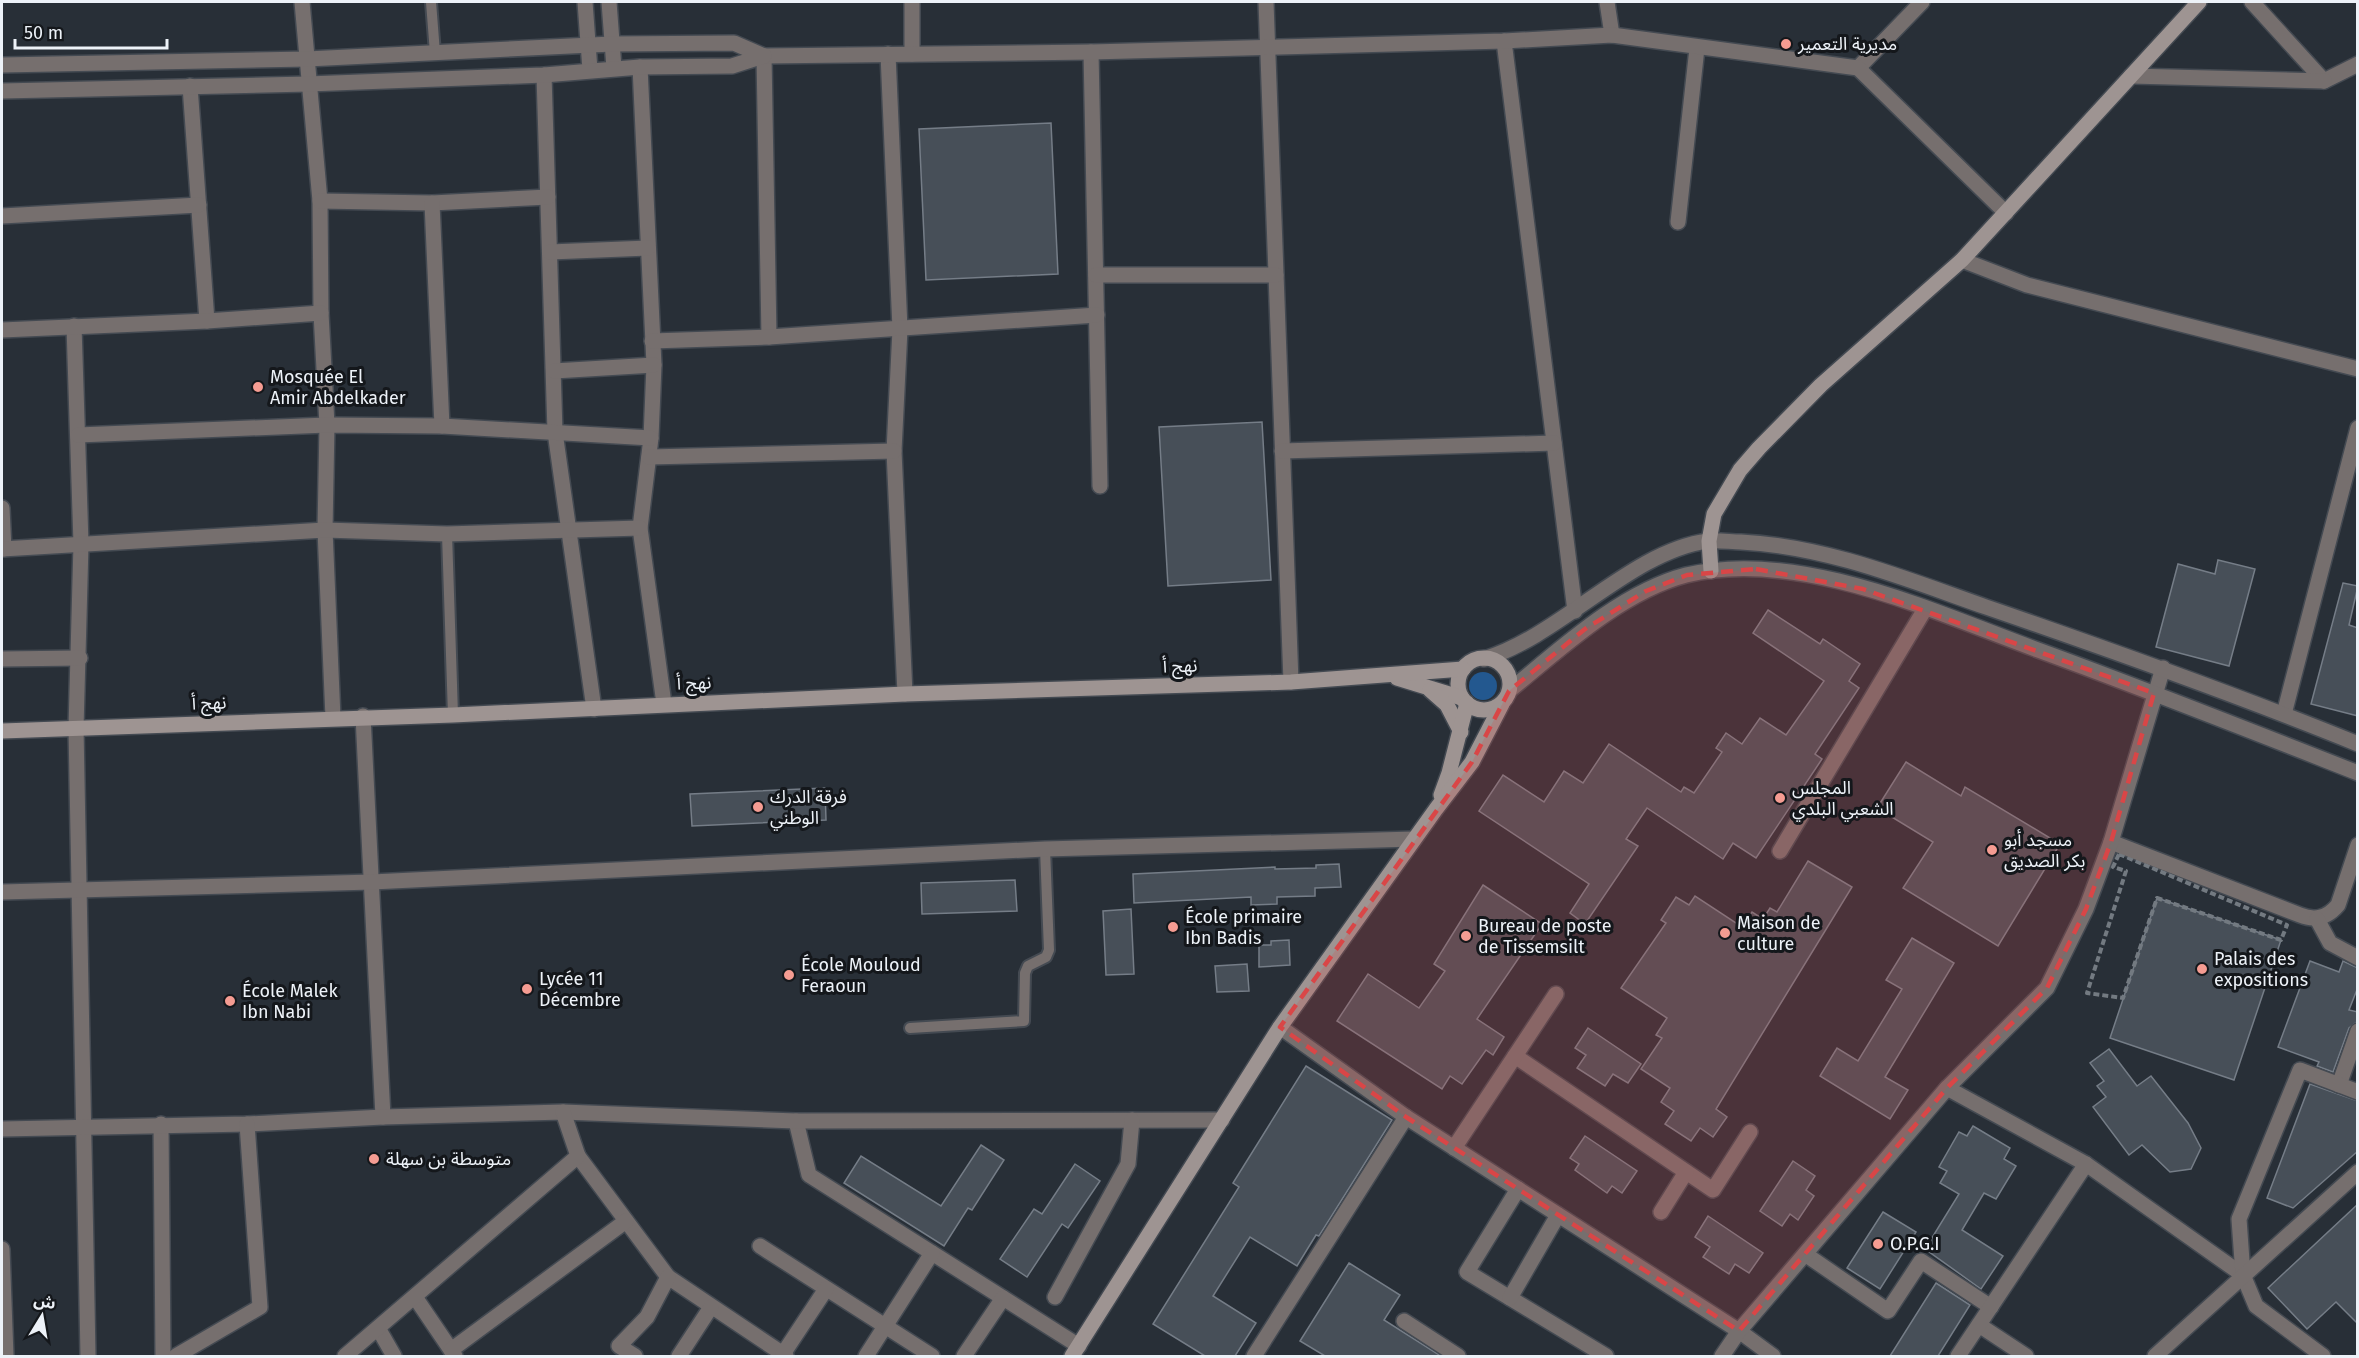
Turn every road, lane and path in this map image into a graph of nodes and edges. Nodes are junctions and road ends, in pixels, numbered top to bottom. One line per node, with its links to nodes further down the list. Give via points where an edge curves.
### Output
1 (302, 2): 22 (street)
2 (430, 2): 18 (lane)
3 (585, 2): 14 (street)
4 (609, 2): 13 (street)
5 (912, 2): 20 (street)
6 (1266, 2): 15 (street)
7 (1607, 2): 11 (street)
8 (1922, 2): 27 (street)
9 (2199, 2): 30 (main road)
10 (2252, 2): 31 (street)
11 (1612, 35): 12 (street); 16 (street)
12 (1504, 41): 15 (street); 64 (street)
13 (612, 44): 14 (street); 21 (street, via 734,43); 26 (street)
14 (589, 46): 18 (street); 28 (street)
15 (1267, 48): 17 (street); 46 (street)
16 (1697, 48): 27 (street); 41 (street)
17 (1091, 52): 20 (street); 45 (street)
18 (435, 53): 22 (street)
19 (888, 54): 20 (street); 21 (street); 51 (street)
20 (912, 54)
21 (764, 56): 25 (street, via 732,66); 53 (street)
22 (306, 58): 24 (street); 32 (street)
23 (2358, 63): 31 (street)
24 (2, 65)
25 (640, 67): 26 (street); 42 (street)
26 (614, 68): 28 (street)
27 (1858, 68): 39 (street)
28 (590, 70): 29 (street)
29 (544, 75): 32 (street); 35 (street)
30 (2131, 76): 31 (street); 39 (main road)
31 (2324, 81)
32 (308, 84): 33 (street); 36 (street)
33 (190, 86): 34 (street); 38 (street)
34 (2, 91)
35 (548, 197): 37 (street); 43 (street)
36 (320, 201): 37 (street); 47 (street)
37 (432, 203): 59 (street)
38 (199, 205): 40 (street); 49 (street)
39 (2006, 213): 44 (main road)
40 (2, 216)
41 (1678, 222)
42 (648, 248): 43 (street); 54 (street)
43 (550, 252): 57 (street)
44 (1962, 260): 56 (street, via 2027,285); 74 (main road, via 1821,385 1759,448 1727,489 1714,514)
45 (1096, 275): 46 (street); 48 (street)
46 (1276, 275): 66 (street)
47 (321, 313): 49 (street); 58 (street)
48 (1097, 315): 51 (street); 68 (street)
49 (207, 321): 50 (street)
50 (74, 326): 52 (street); 62 (street)
51 (900, 328): 53 (street); 65 (street)
52 (2, 330)
53 (769, 337): 54 (street)
54 (652, 341): 55 (street)
55 (654, 365): 57 (street); 63 (street)
56 (2358, 369)
57 (554, 371): 61 (street)
58 (327, 425): 59 (street); 62 (street); 71 (street)
59 (442, 426): 61 (street)
60 (2358, 428): 94 (street)
61 (555, 432): 63 (street); 72 (street)
62 (78, 435): 75 (street)
63 (651, 438): 67 (street)
64 (1554, 443): 66 (street); 79 (street)
65 (894, 451): 67 (street); 89 (street)
66 (1282, 451): 86 (street)
67 (650, 457): 70 (street)
68 (1100, 486)
69 (2, 508): 76 (street)
70 (640, 528): 72 (street); 92 (street)
71 (325, 530): 73 (street); 75 (street); 97 (street)
72 (569, 530): 73 (street); 93 (street)
73 (447, 534): 95 (lane)
74 (1709, 541): 77 (main road); 79 (street, via 1651,562); 83 (street, via 1772,544 1826,554)
75 (81, 544): 76 (street); 80 (street)
76 (3, 549)
77 (1711, 571): 78 (street, via 1756,569 1803,574); 90 (street, via 1687,575 1646,591 1586,629)
78 (1925, 609): 88 (street); 108 (street)
79 (1575, 610): 82 (street, via 1522,645)
80 (80, 658): 81 (street); 98 (street)
81 (2, 659)
82 (1484, 659): 84 (main road); 90 (main road, via 1505,669 1510,683)
83 (2163, 668): 88 (street); 94 (street)
84 (1463, 669): 85 (main road, نهج أ); 91 (main road, via 1459,683)
85 (1389, 675): 86 (main road, نهج أ); 87 (main road, نهج أ)
86 (1290, 682): 89 (main road, نهج أ)
87 (1423, 686): 91 (main road, نهج أ); 100 (main road, via 1447,705)
88 (2154, 693): 102 (street); 105 (street)
89 (905, 694): 92 (main road, نهج أ)
90 (1506, 697): 91 (main road, via 1486,710); 103 (main road, via 1472,762)
91 (1465, 700): 100 (main road)
92 (664, 704): 93 (main road, نهج أ)
93 (594, 709): 95 (main road, نهج أ)
94 (2284, 714): 101 (street)
95 (453, 715): 96 (main road, نهج أ)
96 (363, 716): 97 (main road, نهج أ); 109 (street)
97 (333, 718): 98 (main road, نهج أ)
98 (76, 728): 99 (main road, نهج أ); 110 (street)
99 (2, 731)
100 (1461, 732): 103 (main road)
101 (2358, 744)
102 (2358, 773)
103 (1436, 808): 104 (main road)
104 (1414, 839): 107 (street); 116 (main road)
105 (2111, 842): 112 (street); 121 (street, via 2086,909 2047,988)
106 (2358, 845): 112 (street, via 2338,905)
107 (1045, 849): 109 (street); 117 (lane, via 1049,950 1046,957 1028,966 1025,974 1024,1021)
108 (1780, 851)
109 (372, 882): 110 (street); 124 (street)
110 (80, 891): 111 (street); 131 (street)
111 (2, 892)
112 (2317, 919): 113 (street, via 2330,944)
113 (2358, 958)
114 (1556, 994): 119 (street)
115 (2123, 998): 115 (path, via 2087,993 2126,871 2113,867 2119,854 2287,925 2282,940 2157,898)
116 (1280, 1027): 125 (street); 127 (main road)
117 (910, 1028)
118 (2358, 1031): 120 (street)
119 (1515, 1056): 134 (street); 137 (street)
120 (2339, 1084): 122 (street); 147 (street, via 2300,1070 2239,1219)
121 (1947, 1088): 136 (street); 146 (street)
122 (2358, 1092)
123 (563, 1112): 124 (street); 128 (street); 135 (street)
124 (383, 1117): 130 (street)
125 (1406, 1117): 134 (street); 175 (street)
126 (1132, 1120): 127 (street); 128 (street); 151 (street, via 1128,1164)
127 (1221, 1120): 161 (main road)
128 (796, 1121): 145 (street, via 808,1175)
129 (161, 1124): 130 (street); 131 (street); 166 (street)
130 (247, 1124): 167 (street, via 260,1307)
131 (83, 1126): 132 (street); 165 (street)
132 (2, 1129)
133 (1750, 1132): 137 (street, via 1713,1190)
134 (1454, 1148): 139 (street)
135 (578, 1156): 142 (street); 150 (street)
136 (2086, 1164): 147 (street); 155 (street)
137 (1686, 1172): 140 (street)
138 (2358, 1172): 147 (street)
139 (1518, 1189): 141 (street); 153 (street, via 1467,1272)
140 (1660, 1212)
141 (1558, 1215): 153 (street); 160 (street)
142 (626, 1221): 148 (street); 162 (street)
143 (760, 1246): 149 (street)
144 (2, 1249): 164 (street)
145 (932, 1253): 152 (street); 158 (street)
146 (1805, 1254): 155 (street, via 1888,1311 1922,1262); 160 (street)
147 (2243, 1275): 182 (street); 183 (street, via 2256,1306)
148 (668, 1277): 154 (street); 170 (street, via 647,1317 619,1346)
149 (826, 1288): 158 (street); 163 (street)
150 (415, 1297): 159 (street); 162 (street)
151 (1055, 1297)
152 (1004, 1298): 161 (street); 174 (street)
153 (1510, 1298): 177 (street)
154 (711, 1306): 163 (street); 171 (street)
155 (1991, 1307): 157 (street)
156 (1404, 1321): 176 (street)
157 (1979, 1326): 180 (street); 181 (street)
158 (885, 1327): 172 (street); 173 (street)
159 (378, 1328): 168 (street); 169 (street)
160 (1738, 1331): 178 (street); 179 (street)
161 (1075, 1351)
162 (453, 1353)
163 (784, 1355)
164 (6, 1356)
165 (88, 1356)
166 (163, 1356)
167 (176, 1356)
168 (345, 1356)
169 (394, 1356)
170 (635, 1356)
171 (679, 1356)
172 (866, 1356)
173 (932, 1356)
174 (964, 1356)
175 (1254, 1356)
176 (1458, 1356)
177 (1606, 1356)
178 (1722, 1356)
179 (1773, 1356)
180 (1958, 1356)
181 (2026, 1356)
182 (2155, 1356)
183 (2323, 1356)

